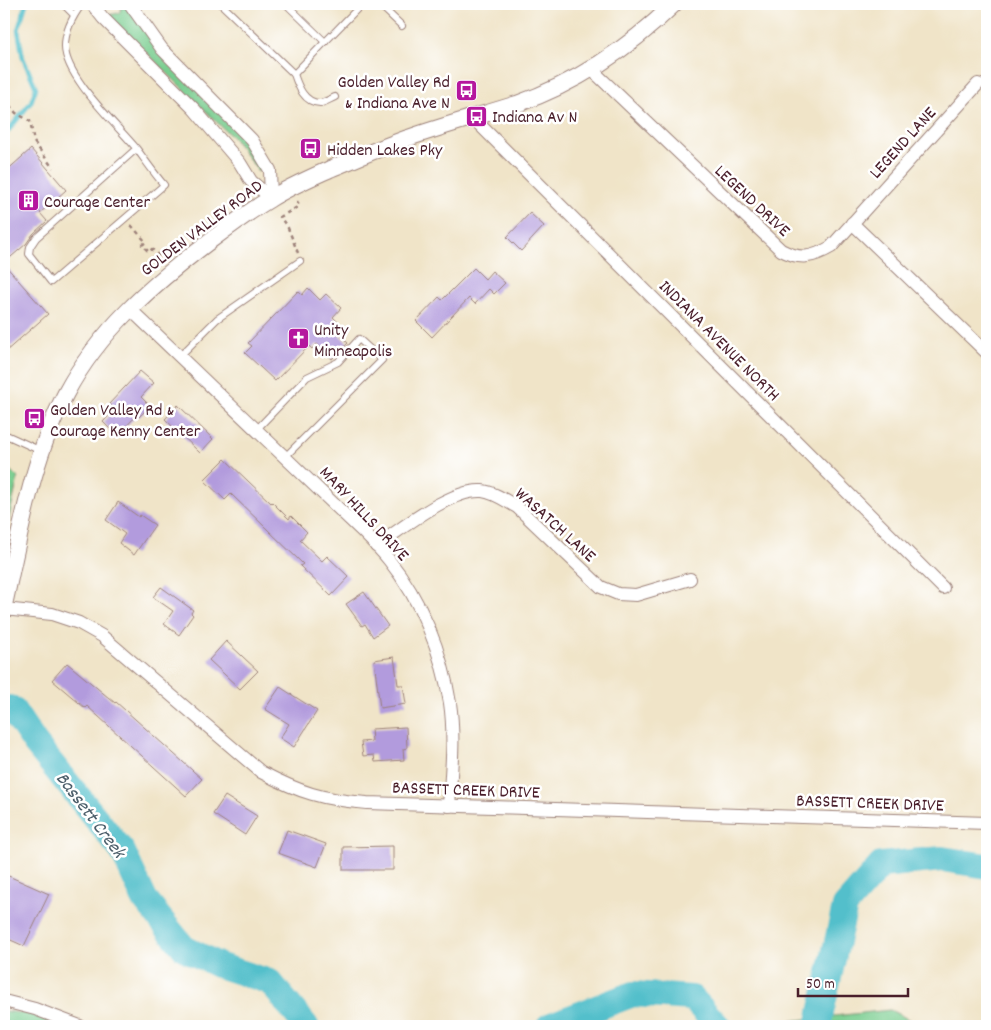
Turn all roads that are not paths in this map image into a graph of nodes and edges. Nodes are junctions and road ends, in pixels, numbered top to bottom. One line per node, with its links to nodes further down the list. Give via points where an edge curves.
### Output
1 (63, 4): 10 (lane)
2 (82, 4): 10 (lane)
3 (92, 4): 19 (street, via 102,18 194,109 240,163 251,181)
4 (130, 4): 19 (street, via 162,48 252,140 270,170)
5 (221, 4): 14 (lane)
6 (286, 4): 12 (lane)
7 (362, 4): 12 (lane)
8 (378, 4): 11 (lane)
9 (674, 4): 13 (street, GOLDEN VALLEY ROAD, via 631,43)
10 (74, 15): 18 (lane, via 65,47 68,64 78,81)
11 (402, 26)
12 (324, 42): 14 (lane)
13 (591, 69): 17 (street, GOLDEN VALLEY ROAD, via 539,95); 20 (street, LEGEND DRIVE, via 780,250 793,256 819,254 831,247)
14 (294, 74): 16 (lane, via 298,86 312,102 321,104)
15 (978, 84): 20 (street, LEGEND LANE)
16 (335, 97)
17 (472, 117): 19 (street, GOLDEN VALLEY ROAD, via 408,137); 31 (street, INDIANA AVENUE NORTH)
18 (136, 149): 18 (lane, via 164,185 51,282 29,254 30,247 36,238)
19 (271, 198): 22 (street, GOLDEN VALLEY ROAD, via 188,258)
20 (852, 223): 23 (street)
21 (300, 261): 24 (lane, via 217,319)
22 (130, 308): 24 (street, MARY HILLS DRIVE); 27 (street, GOLDEN VALLEY ROAD, via 107,332 67,391)
23 (987, 352)
24 (180, 356): 25 (street, MARY HILLS DRIVE)
25 (257, 429): 28 (street, MARY HILLS DRIVE); 28 (lane, via 307,377 338,362 359,339 382,360)
26 (4, 434): 27 (lane)
27 (42, 452): 32 (street, GOLDEN VALLEY ROAD)
28 (285, 457): 29 (street, MARY HILLS DRIVE)
29 (376, 546): 30 (street, WASATCH LANE, via 446,500 463,493 483,491 517,507 601,587 618,594 636,595); 34 (street, MARY HILLS DRIVE, via 412,593 429,628 441,666 450,704)
30 (690, 579)
31 (943, 588)
32 (4, 605)
33 (4, 610): 34 (street, BASSETT CREEK DRIVE, via 52,614 79,623 102,636 261,772 288,786 344,802)
34 (449, 806): 35 (street, BASSETT CREEK DRIVE)
35 (987, 824)
36 (4, 1001): 37 (street)
37 (80, 1026)

